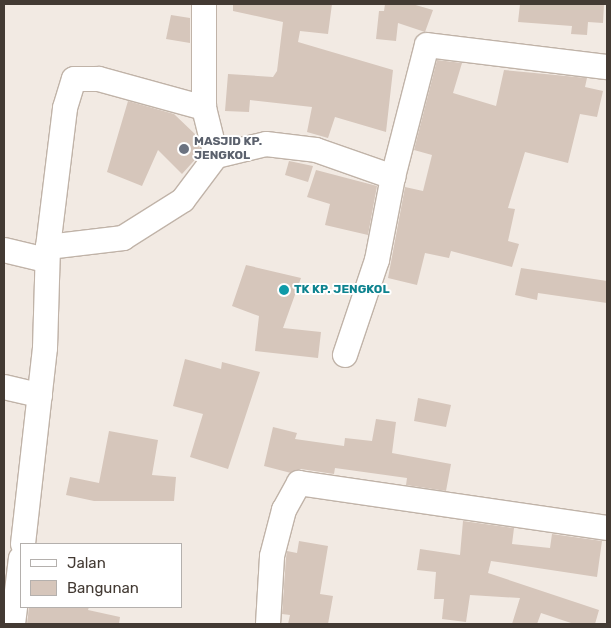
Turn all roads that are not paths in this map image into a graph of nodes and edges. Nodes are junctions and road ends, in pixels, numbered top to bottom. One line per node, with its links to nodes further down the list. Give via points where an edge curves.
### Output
1 (204, 4): 3 (street)
2 (607, 67): 5 (street, via 427,46)
3 (204, 108): 4 (street); 7 (street, via 99,79 74,78 65,108)
4 (216, 156): 5 (street, via 266,144 286,144); 7 (street, via 183,200 123,238)
5 (393, 177): 8 (street, via 377,260)
6 (4, 250): 7 (street)
7 (47, 253): 10 (street, via 46,348)
8 (345, 356)
9 (4, 387): 10 (street)
10 (40, 395): 12 (street)
11 (607, 528): 15 (street, via 299,483 284,510 272,556)
12 (23, 543)
13 (20, 566): 14 (street)
14 (13, 624)
15 (268, 624)

